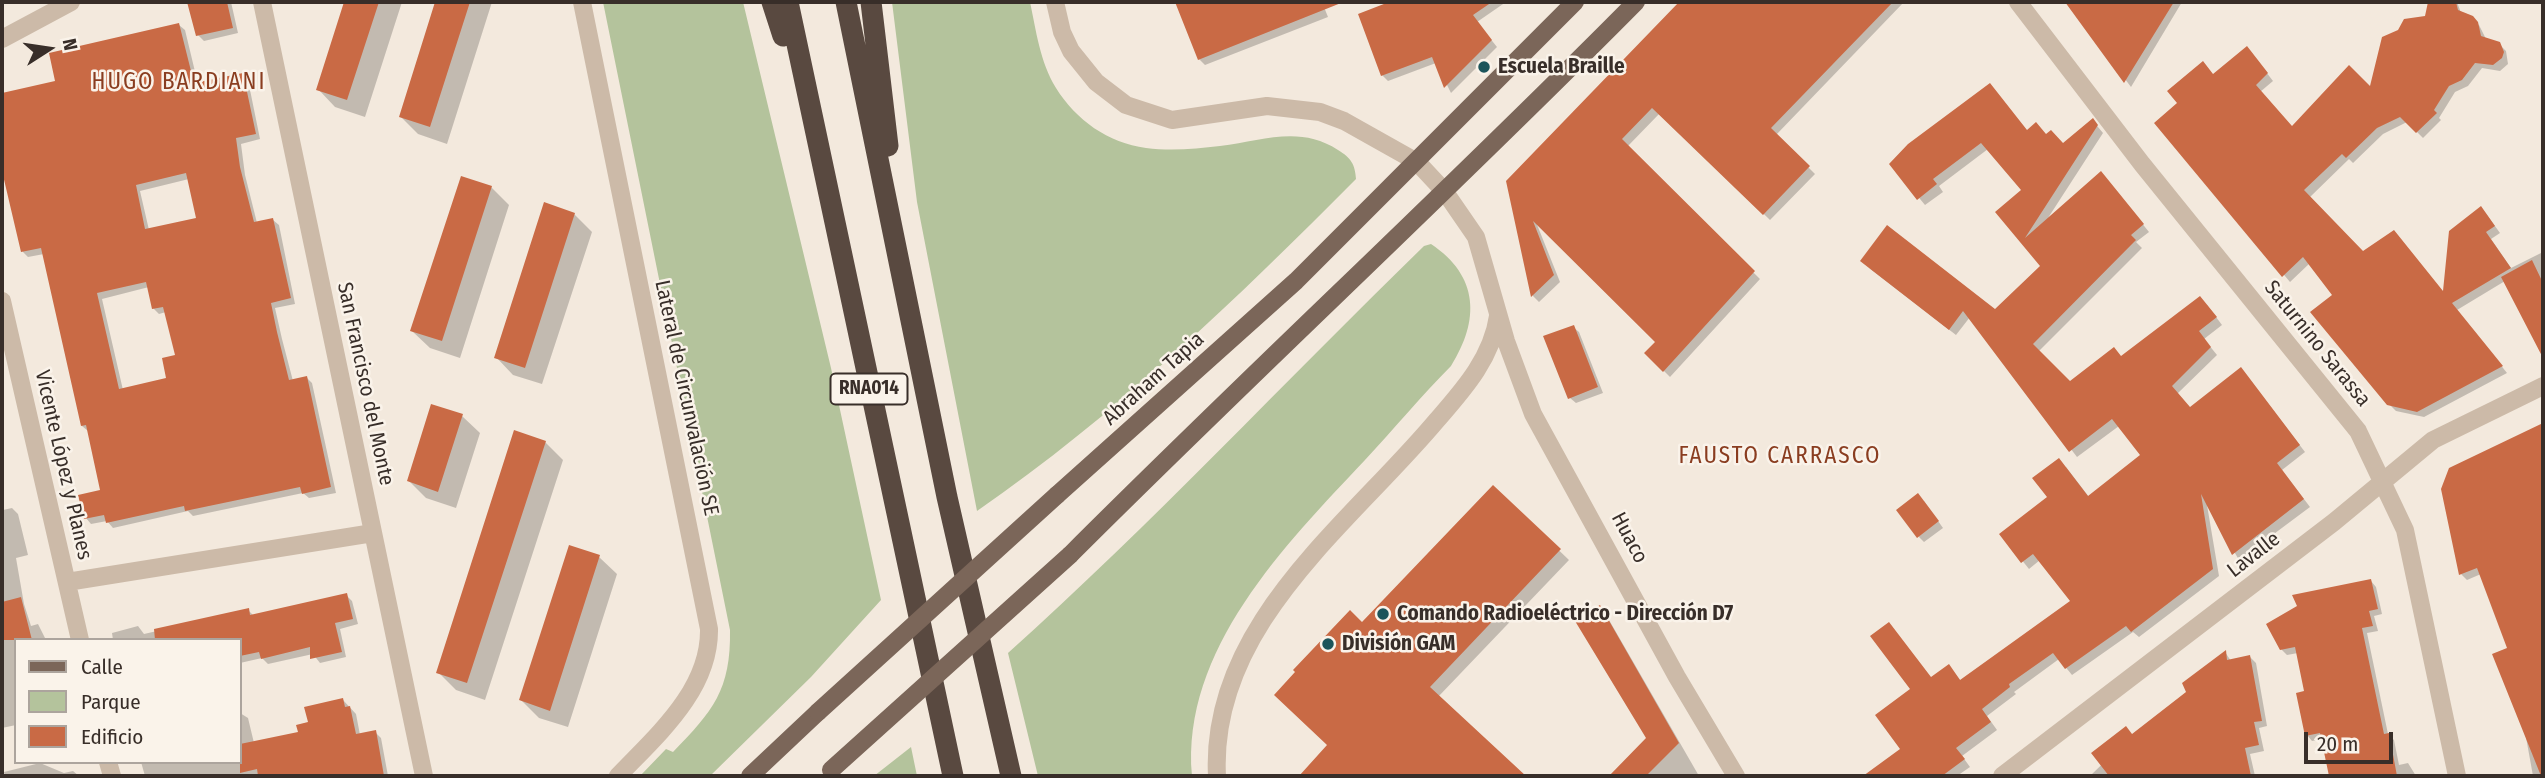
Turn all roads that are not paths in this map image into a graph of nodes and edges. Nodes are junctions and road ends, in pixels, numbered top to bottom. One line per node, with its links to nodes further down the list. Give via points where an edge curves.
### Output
1 (71, 2): 12 (street)
2 (262, 2): 21 (street, San Francisco del Monte)
3 (582, 2): 27 (street, Lateral de Circunvalación SE, via 709,629 707,662 692,690)
4 (772, 2): 13 (highway)
5 (788, 2): 13 (highway, RNA014)
6 (846, 2): 19 (highway, RNA014)
7 (871, 2): 19 (highway)
8 (1055, 2): 14 (street, via 1071,51 1096,82 1126,105 1172,120 1267,106 1301,108 1344,121)
9 (1575, 2): 14 (main road, Abraham Tapia)
10 (1636, 2): 15 (main road)
11 (2018, 2): 20 (street, Saturnino Sarassa, via 2358,431)
12 (2, 39)
13 (814, 131): 24 (highway, RNA014)
14 (1417, 162): 15 (street); 28 (main road, Abraham Tapia, bridge, via 1296,281)
15 (1445, 192): 17 (street, via 1476,237); 25 (main road, bridge, via 1070,555)
16 (2, 301): 22 (street, Vicente López y Planes)
17 (1498, 313): 32 (street, via 1487,353 1463,390 1294,578 1252,639 1228,691); 33 (street, Huaco, via 1533,414)
18 (2543, 386): 20 (street, Lavalle, via 2433,440)
19 (925, 394): 31 (highway, RNA014)
20 (2382, 482): 34 (street, Lavalle); 35 (street, Saturnino Sarassa, via 2405,530)
21 (373, 533): 22 (street); 26 (street, San Francisco del Monte)
22 (67, 582): 23 (street, Vicente López y Planes)
23 (80, 638)
24 (939, 719): 29 (highway); 30 (highway, RNA014)
25 (828, 773)
26 (424, 776)
27 (618, 776)
28 (750, 776)
29 (946, 776)
30 (953, 776)
31 (1011, 776)
32 (1217, 776)
33 (1736, 776)
34 (2002, 776)
35 (2457, 776)

